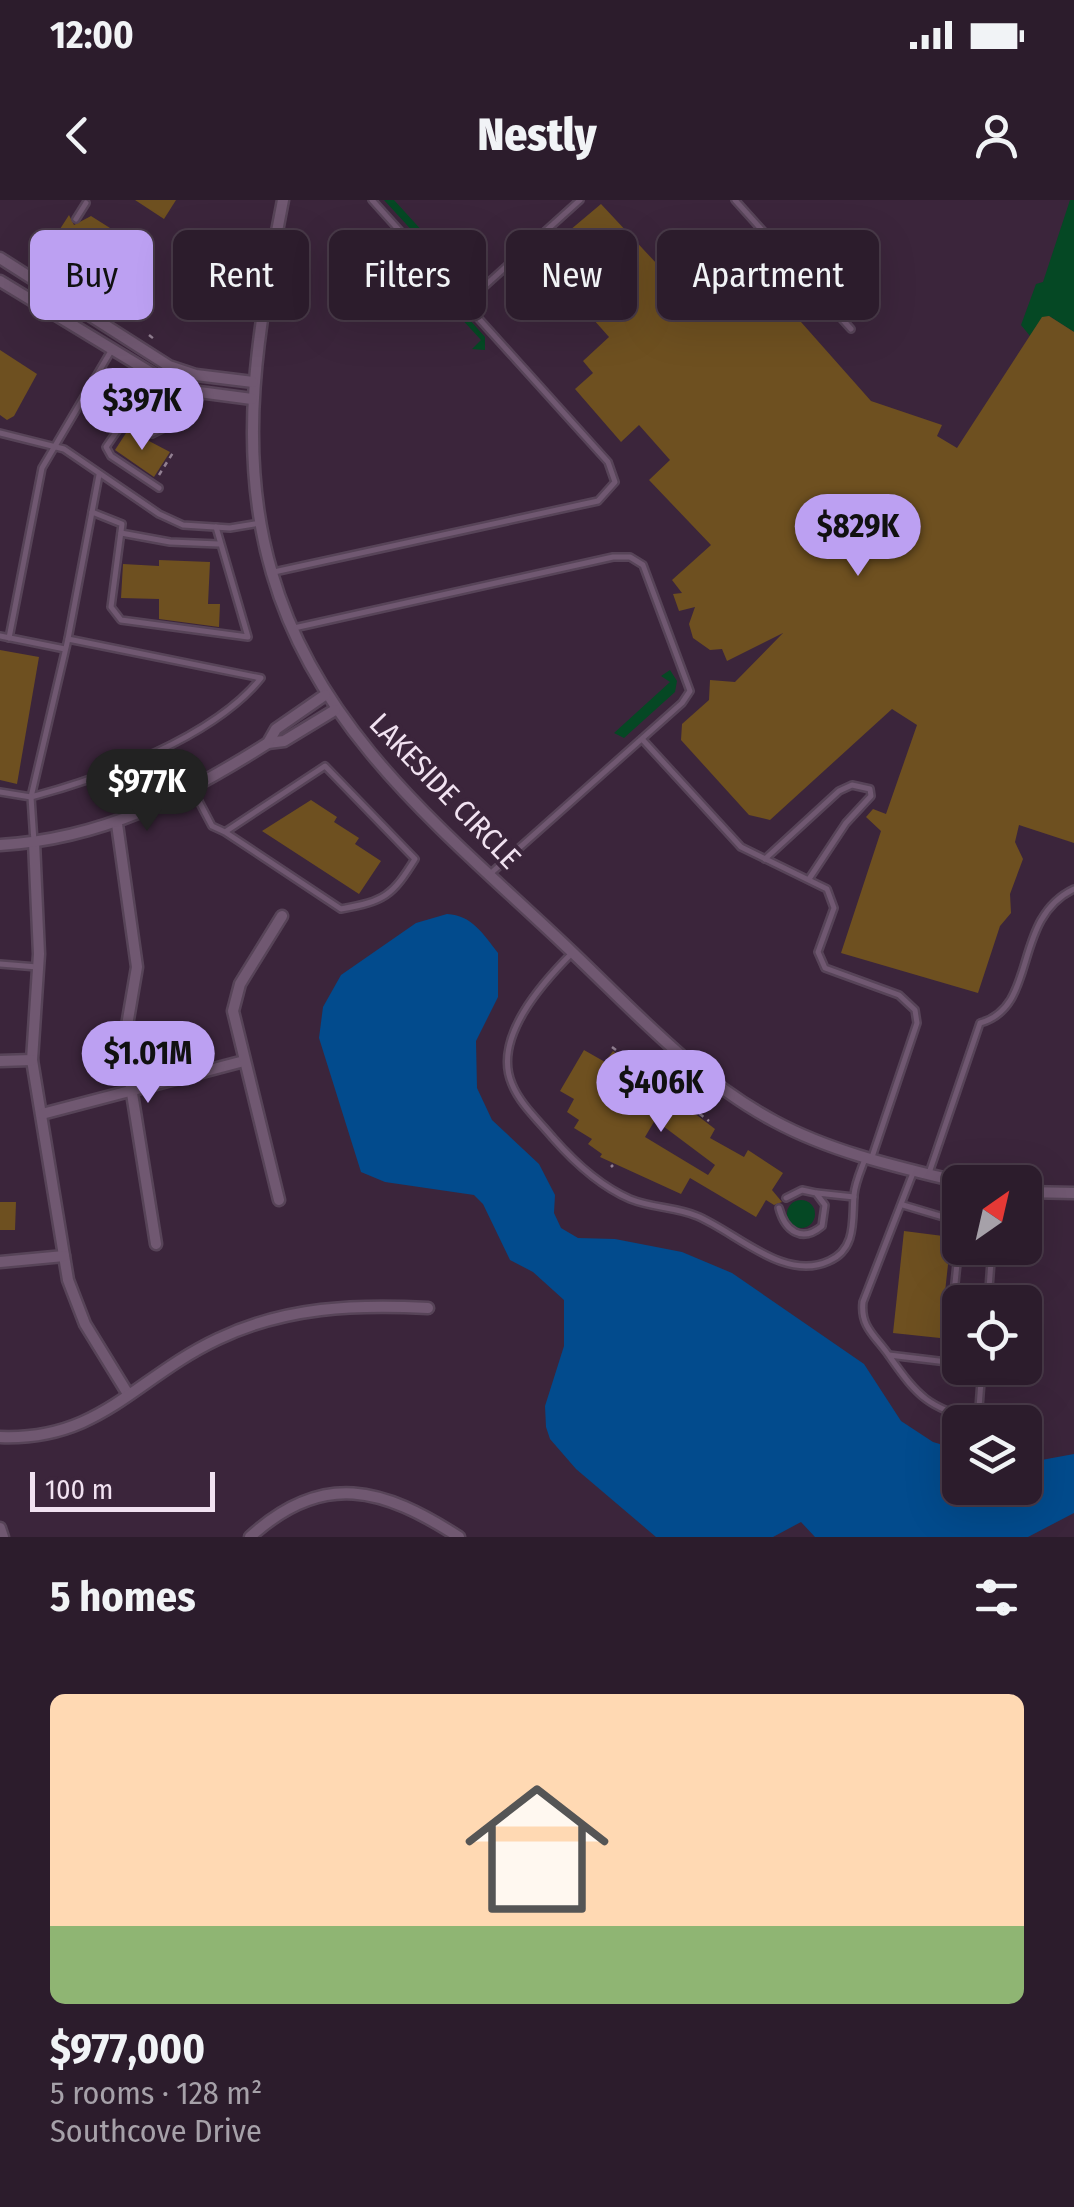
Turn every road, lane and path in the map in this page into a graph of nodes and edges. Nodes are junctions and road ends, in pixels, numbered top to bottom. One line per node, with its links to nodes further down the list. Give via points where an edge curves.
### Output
1 (283, 200): 16 (street, LAKESIDE CIRCLE)
2 (372, 200): 7 (lane)
3 (580, 200): 10 (lane)
4 (735, 200): 12 (lane)
5 (86, 203): 6 (lane)
6 (76, 218)
7 (400, 230)
8 (0, 258): 16 (street, via 169,366)
9 (0, 280): 15 (street)
10 (486, 284)
11 (482, 320): 29 (lane, via 608,462 614,476 609,493 598,501)
12 (851, 329)
13 (148, 336): 14 (path)
14 (154, 339)
15 (112, 349): 17 (street, via 175,385); 20 (lane)
16 (253, 382): 17 (street, LAKESIDE CIRCLE)
17 (252, 400): 25 (street, LAKESIDE CIRCLE)
18 (168, 426): 23 (lane, via 152,434 124,421 106,447)
19 (0, 434): 20 (lane)
20 (54, 444): 22 (lane); 32 (lane, via 42,468)
21 (174, 450): 23 (path)
22 (99, 475): 24 (lane); 26 (lane, via 171,520)
23 (158, 485)
24 (92, 512): 27 (lane, via 112,516 122,524); 33 (lane)
25 (260, 523): 26 (lane); 29 (street, LAKESIDE CIRCLE)
26 (216, 528): 28 (lane)
27 (121, 533): 28 (lane); 28 (lane, via 111,606 121,620 248,637)
28 (219, 544)
29 (272, 573): 30 (street, LAKESIDE CIRCLE)
30 (292, 629): 35 (street, LAKESIDE CIRCLE); 37 (lane, via 630,557 647,571 690,684 682,704)
31 (0, 636): 32 (lane)
32 (9, 638): 34 (lane)
33 (68, 639): 34 (lane); 41 (lane, via 261,678 240,705 175,740 83,784)
34 (65, 649): 41 (lane)
35 (325, 695): 36 (street, LAKESIDE CIRCLE); 38 (street, via 276,729)
36 (336, 710): 38 (street, via 284,742); 47 (street, LAKESIDE CIRCLE, via 392,781)
37 (642, 739): 46 (lane, via 732,840); 47 (lane)
38 (268, 743): 39 (street)
39 (193, 790): 42 (street); 43 (lane, via 212,826)
40 (0, 792): 41 (lane)
41 (31, 797): 44 (lane)
42 (116, 824): 44 (street); 58 (street, via 137,967 124,1044)
43 (224, 832): 43 (lane, via 325,766 415,858 394,893 341,909)
44 (34, 842): 45 (street); 53 (street)
45 (0, 846)
46 (765, 860): 48 (lane); 48 (lane, via 839,791 852,785 870,789)
47 (490, 874): 51 (street, LAKESIDE CIRCLE)
48 (809, 880): 61 (lane, via 833,897 818,952 822,964 899,995 916,1010 915,1030)
49 (1074, 889): 63 (lane, via 1039,918 1011,1000 980,1023)
50 (282, 916): 57 (street, via 235,995)
51 (572, 952): 61 (street, LAKESIDE CIRCLE, via 731,1094 790,1130); 68 (lane, via 524,1014 507,1068 522,1100 581,1166 633,1200 693,1214 800,1266 840,1253 856,1214)
52 (0, 964): 53 (lane)
53 (38, 967): 55 (street)
54 (612, 1047): 60 (path)
55 (32, 1060): 56 (street); 59 (street)
56 (0, 1061)
57 (244, 1061): 58 (street); 71 (street)
58 (130, 1090): 59 (street); 76 (street)
59 (42, 1114): 77 (street)
60 (708, 1121)
61 (869, 1157): 62 (street, LAKESIDE CIRCLE); 68 (lane)
62 (914, 1170): 63 (street, LAKESIDE CIRCLE); 72 (lane)
63 (928, 1174): 64 (street, LAKESIDE CIRCLE)
64 (942, 1178)
65 (1042, 1192): 67 (street)
66 (816, 1193): 69 (lane, via 802,1190); 70 (lane); 74 (lane)
67 (1074, 1193)
68 (854, 1196): 70 (lane)
69 (786, 1198)
70 (838, 1198): 74 (lane)
71 (279, 1200)
72 (902, 1205): 75 (lane); 81 (lane, via 862,1302 861,1318)
73 (779, 1208): 74 (lane, via 788,1229 802,1236 822,1226)
74 (826, 1212)
75 (942, 1217)
76 (156, 1244)
77 (64, 1256): 78 (street); 83 (street, via 74,1300)
78 (0, 1262)
79 (957, 1265): 81 (lane, via 947,1362)
80 (428, 1308): 83 (street, via 348,1306 250,1325)
81 (889, 1355): 82 (lane, via 909,1389 932,1406 978,1422)
82 (981, 1385)
83 (128, 1394): 84 (street, via 102,1415 54,1435)
84 (0, 1437)
85 (0, 1528): 86 (street)
86 (3, 1537)
87 (250, 1537): 88 (street, via 297,1502 348,1492 405,1505)
88 (459, 1537)

